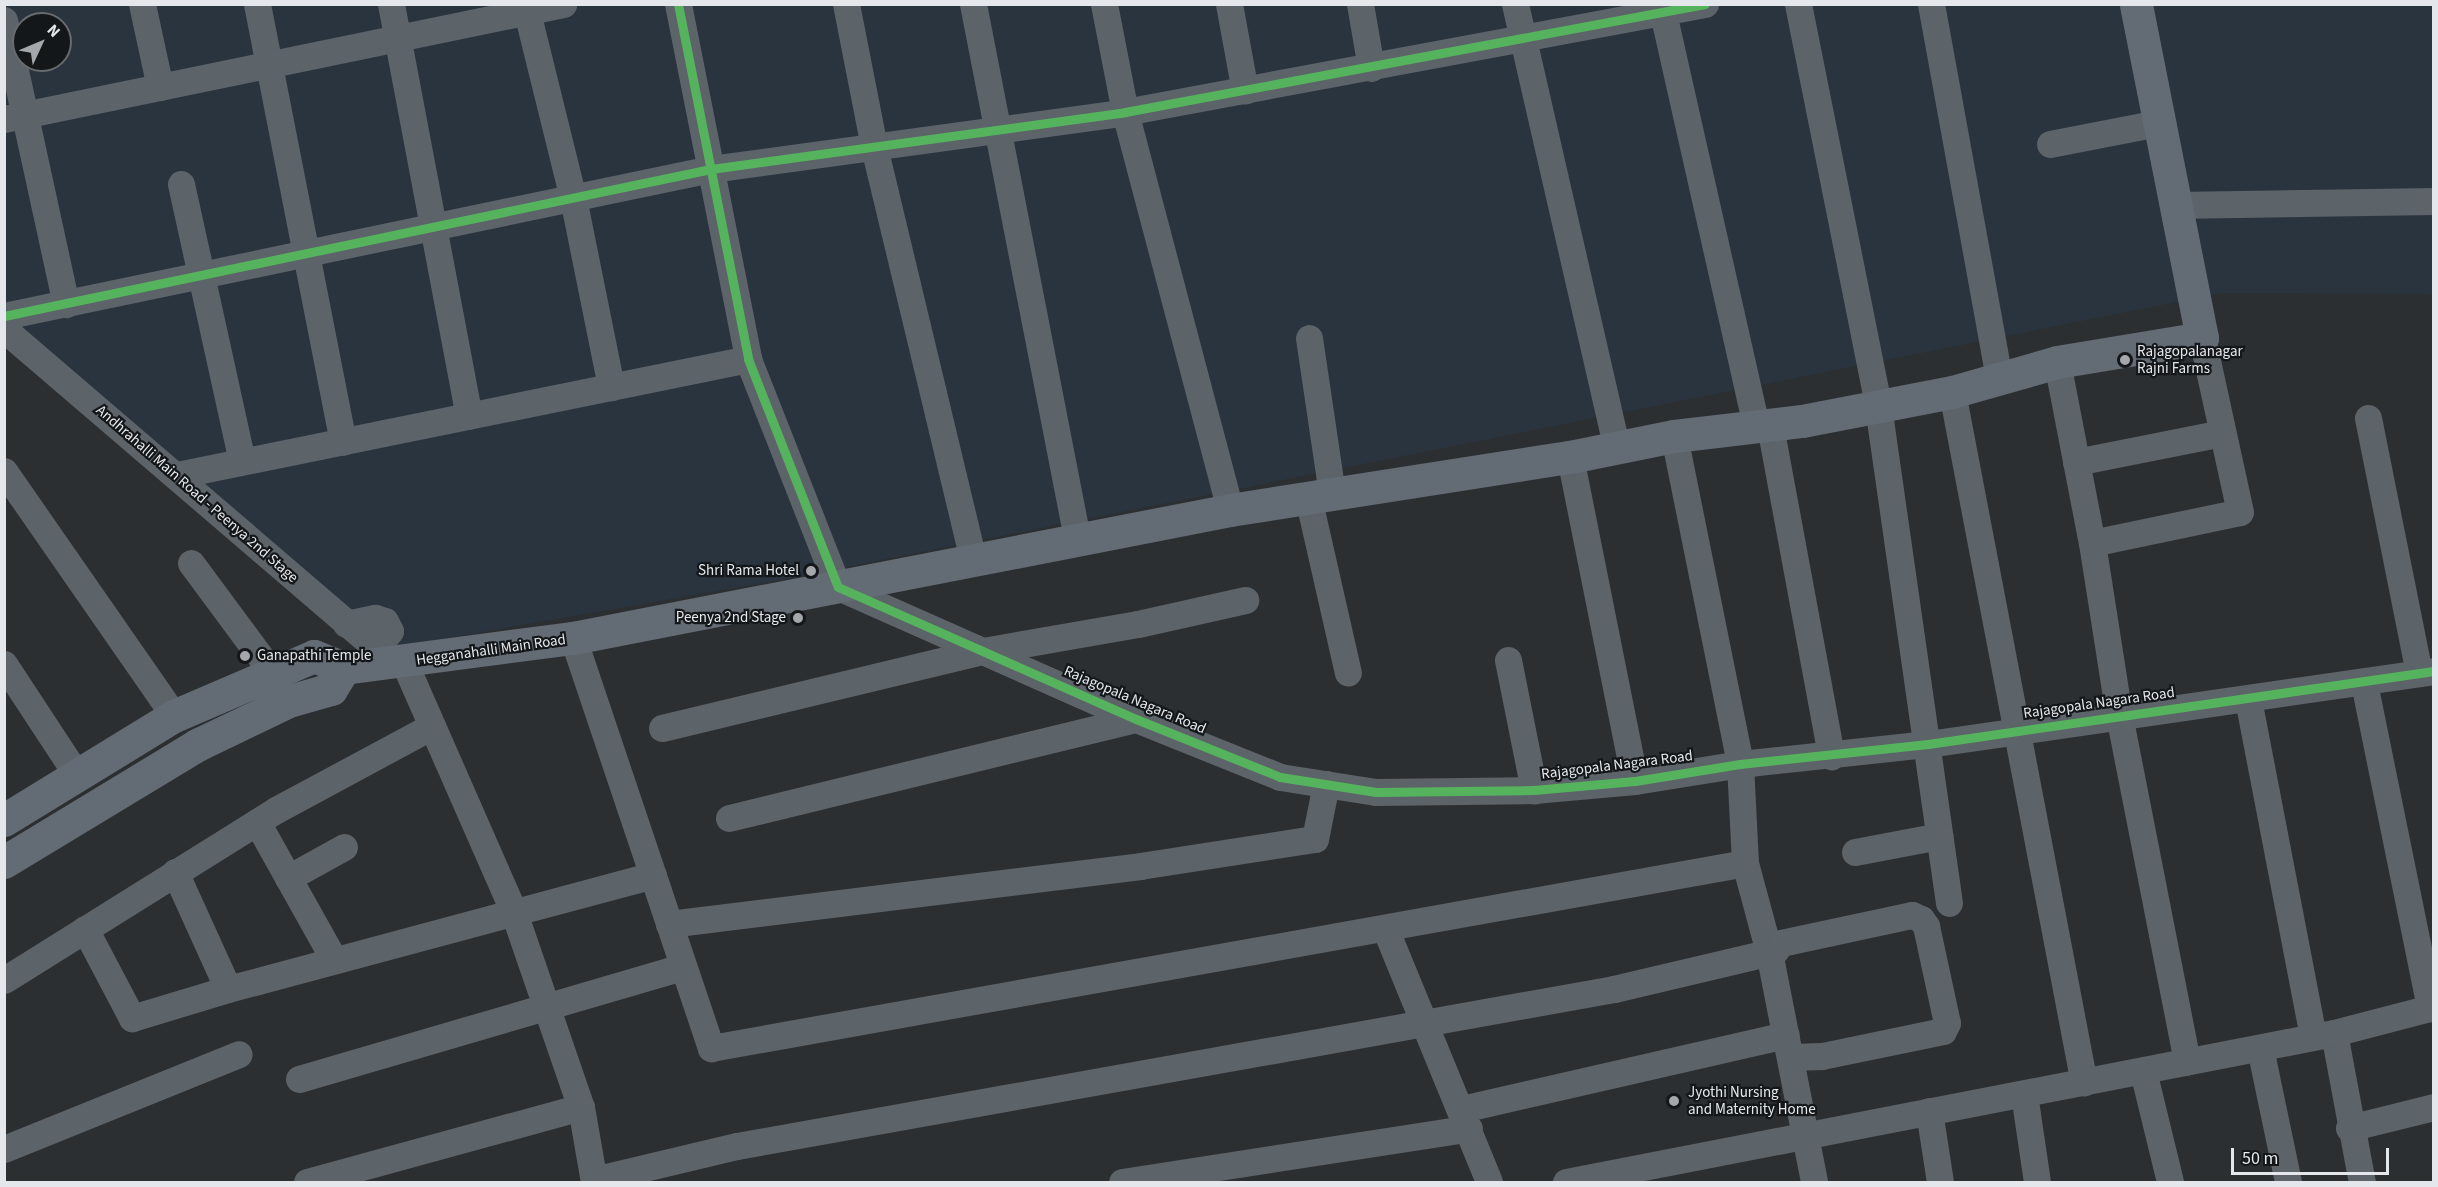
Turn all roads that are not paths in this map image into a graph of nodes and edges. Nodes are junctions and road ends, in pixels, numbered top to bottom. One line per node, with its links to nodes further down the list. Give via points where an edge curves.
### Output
1 (142, 4): 23 (street)
2 (257, 4): 21 (street)
3 (391, 4): 19 (street)
4 (563, 4): 16 (street)
5 (678, 4): 31 (street)
6 (846, 4): 30 (street)
7 (974, 4): 28 (street)
8 (1104, 4): 25 (street)
9 (1229, 4): 24 (street)
10 (1360, 4): 22 (street)
11 (1515, 4): 20 (street)
12 (1705, 4): 17 (street)
13 (1798, 4): 49 (street)
14 (1931, 4): 46 (street)
15 (2136, 4): 27 (main road)
16 (526, 8): 19 (street); 33 (street)
17 (1662, 9): 20 (street); 52 (street)
18 (4, 20): 26 (street)
19 (396, 40): 21 (street); 36 (street)
20 (1522, 40): 22 (street); 56 (street)
21 (266, 64): 23 (street); 37 (street)
22 (1371, 68): 24 (street)
23 (160, 87): 26 (street)
24 (1245, 90): 25 (street)
25 (1125, 112): 28 (street); 63 (street)
26 (14, 117): 39 (street)
27 (2158, 123): 29 (street); 35 (main road)
28 (996, 130): 30 (street); 64 (street)
29 (2050, 144)
30 (874, 147): 31 (street); 66 (street)
31 (711, 169): 33 (street); 44 (street)
32 (181, 184): 38 (street)
33 (573, 198): 36 (street); 47 (street)
34 (2433, 201): 35 (street)
35 (2174, 205): 43 (main road)
36 (432, 227): 37 (street); 50 (street)
37 (308, 253): 38 (street); 55 (street)
38 (202, 275): 39 (street); 58 (street)
39 (66, 304): 40 (street)
40 (4, 316)
41 (4, 329): 61 (street, Andhrahalli Main Road - Peenya 2nd Stage)
42 (1308, 338): 62 (street)
43 (2202, 338): 45 (main road, Hegganahalli Main Road); 53 (street)
44 (748, 359): 47 (street); 68 (street)
45 (2057, 362): 46 (main road, Hegganahalli Main Road); 59 (street)
46 (1999, 378): 48 (main road, Hegganahalli Main Road)
47 (611, 387): 50 (street)
48 (1952, 392): 49 (main road, Hegganahalli Main Road); 86 (street)
49 (1878, 406): 52 (main road, Hegganahalli Main Road); 87 (street)
50 (469, 416): 55 (street)
51 (2368, 418): 77 (street)
52 (1763, 426): 54 (main road, Hegganahalli Main Road); 88 (street)
53 (2223, 434): 59 (street); 65 (street, via 2240,512)
54 (1674, 436): 56 (main road, Hegganahalli Main Road); 89 (street)
55 (343, 442): 58 (street)
56 (1616, 446): 57 (main road, Hegganahalli Main Road)
57 (1570, 457): 62 (main road, Hegganahalli Main Road); 91 (street)
58 (242, 461): 61 (street)
59 (2076, 462): 65 (street)
60 (4, 471): 82 (street)
61 (177, 475): 72 (street, Andhrahalli Main Road - Peenya 2nd Stage, via 346,624)
62 (1320, 496): 63 (main road, Hegganahalli Main Road); 78 (street)
63 (1230, 510): 64 (main road, Hegganahalli Main Road)
64 (1077, 538): 66 (main road, Hegganahalli Main Road)
65 (2092, 543): 81 (street)
66 (973, 559): 68 (main road, Hegganahalli Main Road)
67 (191, 563): 76 (street)
68 (838, 587): 70 (main road, Hegganahalli Main Road); 71 (street, Rajagopala Nagara Road)
69 (1245, 600): 71 (street, via 1138,624)
70 (573, 638): 72 (main road, Hegganahalli Main Road); 103 (street)
71 (982, 651): 83 (street, Rajagopala Nagara Road); 85 (street)
72 (395, 652): 75 (main road, Hegganahalli Main Road); 84 (street)
73 (1508, 660): 93 (street)
74 (4, 664): 90 (street)
75 (344, 668): 76 (main road, via 314,656); 100 (main road, via 331,689 289,701 197,745)
76 (271, 672): 82 (main road)
77 (2426, 672): 79 (street, Rajagopala Nagara Road)
78 (1348, 673)
79 (2364, 683): 80 (street, Rajagopala Nagara Road); 116 (street)
80 (2248, 699): 81 (street, Rajagopala Nagara Road); 118 (street)
81 (2119, 715): 86 (street, Rajagopala Nagara Road); 122 (street)
82 (174, 716): 90 (main road)
83 (1136, 719): 92 (street, Rajagopala Nagara Road, via 1280,777); 94 (street)
84 (432, 726): 96 (street); 106 (street)
85 (662, 728)
86 (2017, 730): 87 (street, Rajagopala Nagara Road); 125 (street)
87 (1928, 744): 88 (street, Rajagopala Nagara Road); 97 (street)
88 (1831, 756): 89 (street, Rajagopala Nagara Road)
89 (1740, 764): 91 (street, Rajagopala Nagara Road); 101 (street)
90 (77, 775): 95 (main road)
91 (1635, 781): 93 (street, Rajagopala Nagara Road)
92 (1326, 784): 93 (street, Rajagopala Nagara Road, via 1376,792); 107 (street, via 1315,839 1140,866)
93 (1533, 790)
94 (729, 818)
95 (4, 820)
96 (257, 822): 102 (street); 104 (street)
97 (1940, 836): 99 (street); 105 (street)
98 (344, 847): 104 (street)
99 (1855, 852)
100 (4, 862)
101 (1745, 863): 108 (street); 110 (street)
102 (175, 872): 109 (street); 114 (street)
103 (653, 875): 106 (street); 107 (street)
104 (288, 878): 111 (street)
105 (1949, 903)
106 (513, 910): 111 (street); 115 (street)
107 (669, 924): 112 (street)
108 (1385, 928): 112 (street, via 711,1048); 117 (street)
109 (85, 929): 113 (street); 114 (street, via 132,1018)
110 (1775, 948): 117 (street, via 1614,989); 120 (street); 120 (street, via 1912,915 1926,926 1947,1023 1936,1035 1822,1056)
111 (334, 960): 114 (street)
112 (683, 967): 115 (street)
113 (4, 980)
114 (228, 989)
115 (544, 1006): 124 (street); 127 (street)
116 (2432, 1007): 118 (street)
117 (1425, 1022): 130 (street); 134 (street, via 737,1146)
118 (2323, 1035): 119 (street); 131 (street)
119 (2260, 1048): 122 (street); 143 (street)
120 (1794, 1049): 130 (street); 132 (street)
121 (239, 1054): 133 (street)
122 (2187, 1061): 123 (street)
123 (2143, 1071): 125 (street); 142 (street)
124 (299, 1079)
125 (2084, 1083): 126 (street)
126 (2024, 1094): 129 (street); 141 (street)
127 (581, 1107): 134 (street); 135 (street)
128 (2433, 1107): 131 (street)
129 (1929, 1111): 132 (street); 140 (street)
130 (1465, 1118): 136 (street); 137 (street)
131 (2349, 1128): 144 (street)
132 (1807, 1133): 138 (street); 139 (street)
133 (4, 1149)
134 (594, 1181)
135 (307, 1182)
136 (1122, 1182)
137 (1488, 1182)
138 (1566, 1182)
139 (1814, 1182)
140 (1940, 1182)
141 (2037, 1182)
142 (2170, 1182)
143 (2288, 1182)
144 (2362, 1182)

